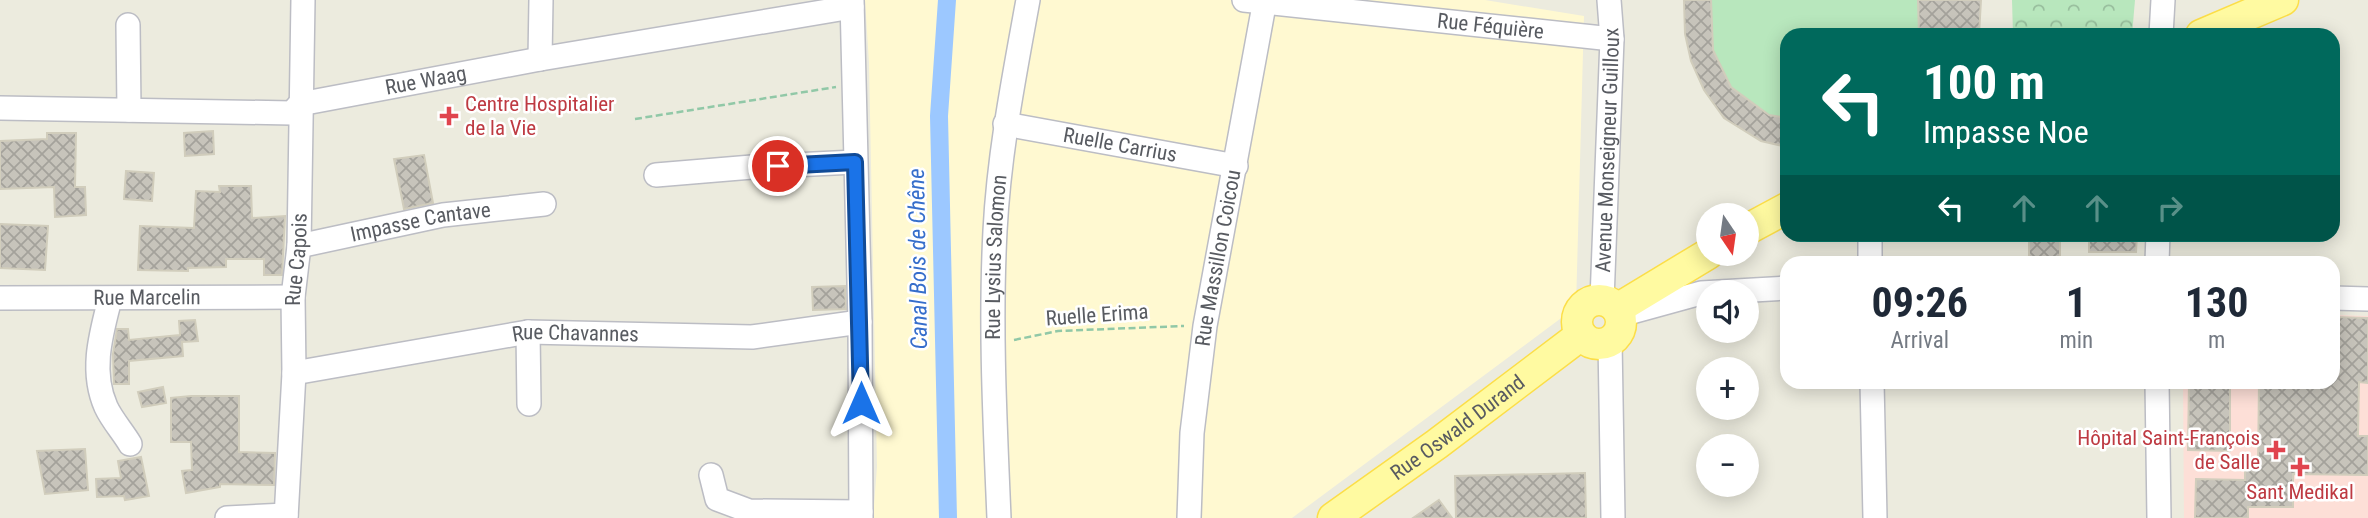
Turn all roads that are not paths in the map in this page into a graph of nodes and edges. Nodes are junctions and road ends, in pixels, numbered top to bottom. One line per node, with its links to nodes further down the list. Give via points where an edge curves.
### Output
1 (303, 0): 14 (street, Rue Capois)
2 (541, 0): 13 (street)
3 (1028, 0): 17 (street, Rue Lysius Salomon)
4 (1609, 0): 12 (street, Avenue Monseigneur Guilloux)
5 (2163, 0): 10 (street)
6 (2283, 0): 11 (main road)
7 (1258, 1): 12 (street, Rue Féquière); 19 (street, Rue Massillon Coicou)
8 (852, 3): 13 (street, Rue Waag); 18 (street)
9 (128, 25): 16 (street)
10 (2161, 28)
11 (2217, 28)
12 (1612, 39): 32 (street, Avenue Monseigneur Guilloux)
13 (540, 59): 14 (street, Rue Waag)
14 (300, 104): 16 (street, Rue Waag, via 292,113); 24 (street, Rue Capois)
15 (0, 108): 16 (street, Rue Waag)
16 (129, 110)
17 (1005, 124): 19 (street, Ruelle Carrius); 45 (street, Rue Lysius Salomon, via 995,231 993,344)
18 (855, 162): 20 (street); 33 (street)
19 (1236, 166): 46 (street, Rue Massillon Coicou, via 1205,326 1192,433)
20 (656, 175)
21 (544, 204): 24 (street, Impasse Cantave, via 443,215)
22 (1780, 212): 23 (main road)
23 (1759, 223)
24 (299, 246): 27 (street, Rue Capois)
25 (1696, 262): 32 (main road)
26 (1780, 288): 32 (street, via 1701,293)
27 (293, 297): 30 (street, Rue Marcelin); 36 (street, Rue Capois)
28 (0, 298): 30 (street, Rue Marcelin)
29 (2340, 298): 31 (street)
30 (110, 299): 40 (street, via 97,364 106,407)
31 (2368, 299)
32 (1613, 316): 35 (main road, via 1604,344 1591,343); 35 (main road, via 1588,303 1578,314); 48 (street, Avenue Monseigneur Guilloux)
33 (860, 322): 34 (street, Rue Chavannes, via 752,337); 42 (street)
34 (528, 331): 36 (street, Rue Chavannes); 39 (street)
35 (1581, 335): 47 (main road, Rue Oswald Durand)
36 (294, 373): 43 (street, Rue Capois)
37 (1872, 389): 49 (street)
38 (2157, 389): 50 (street)
39 (529, 404)
40 (130, 444)
41 (711, 475): 42 (street, via 717,499 749,511)
42 (861, 515)
43 (286, 516): 44 (street)
44 (227, 518)
45 (999, 518)
46 (1189, 518)
47 (1333, 518)
48 (1613, 518)
49 (1875, 518)
50 (2159, 518)

